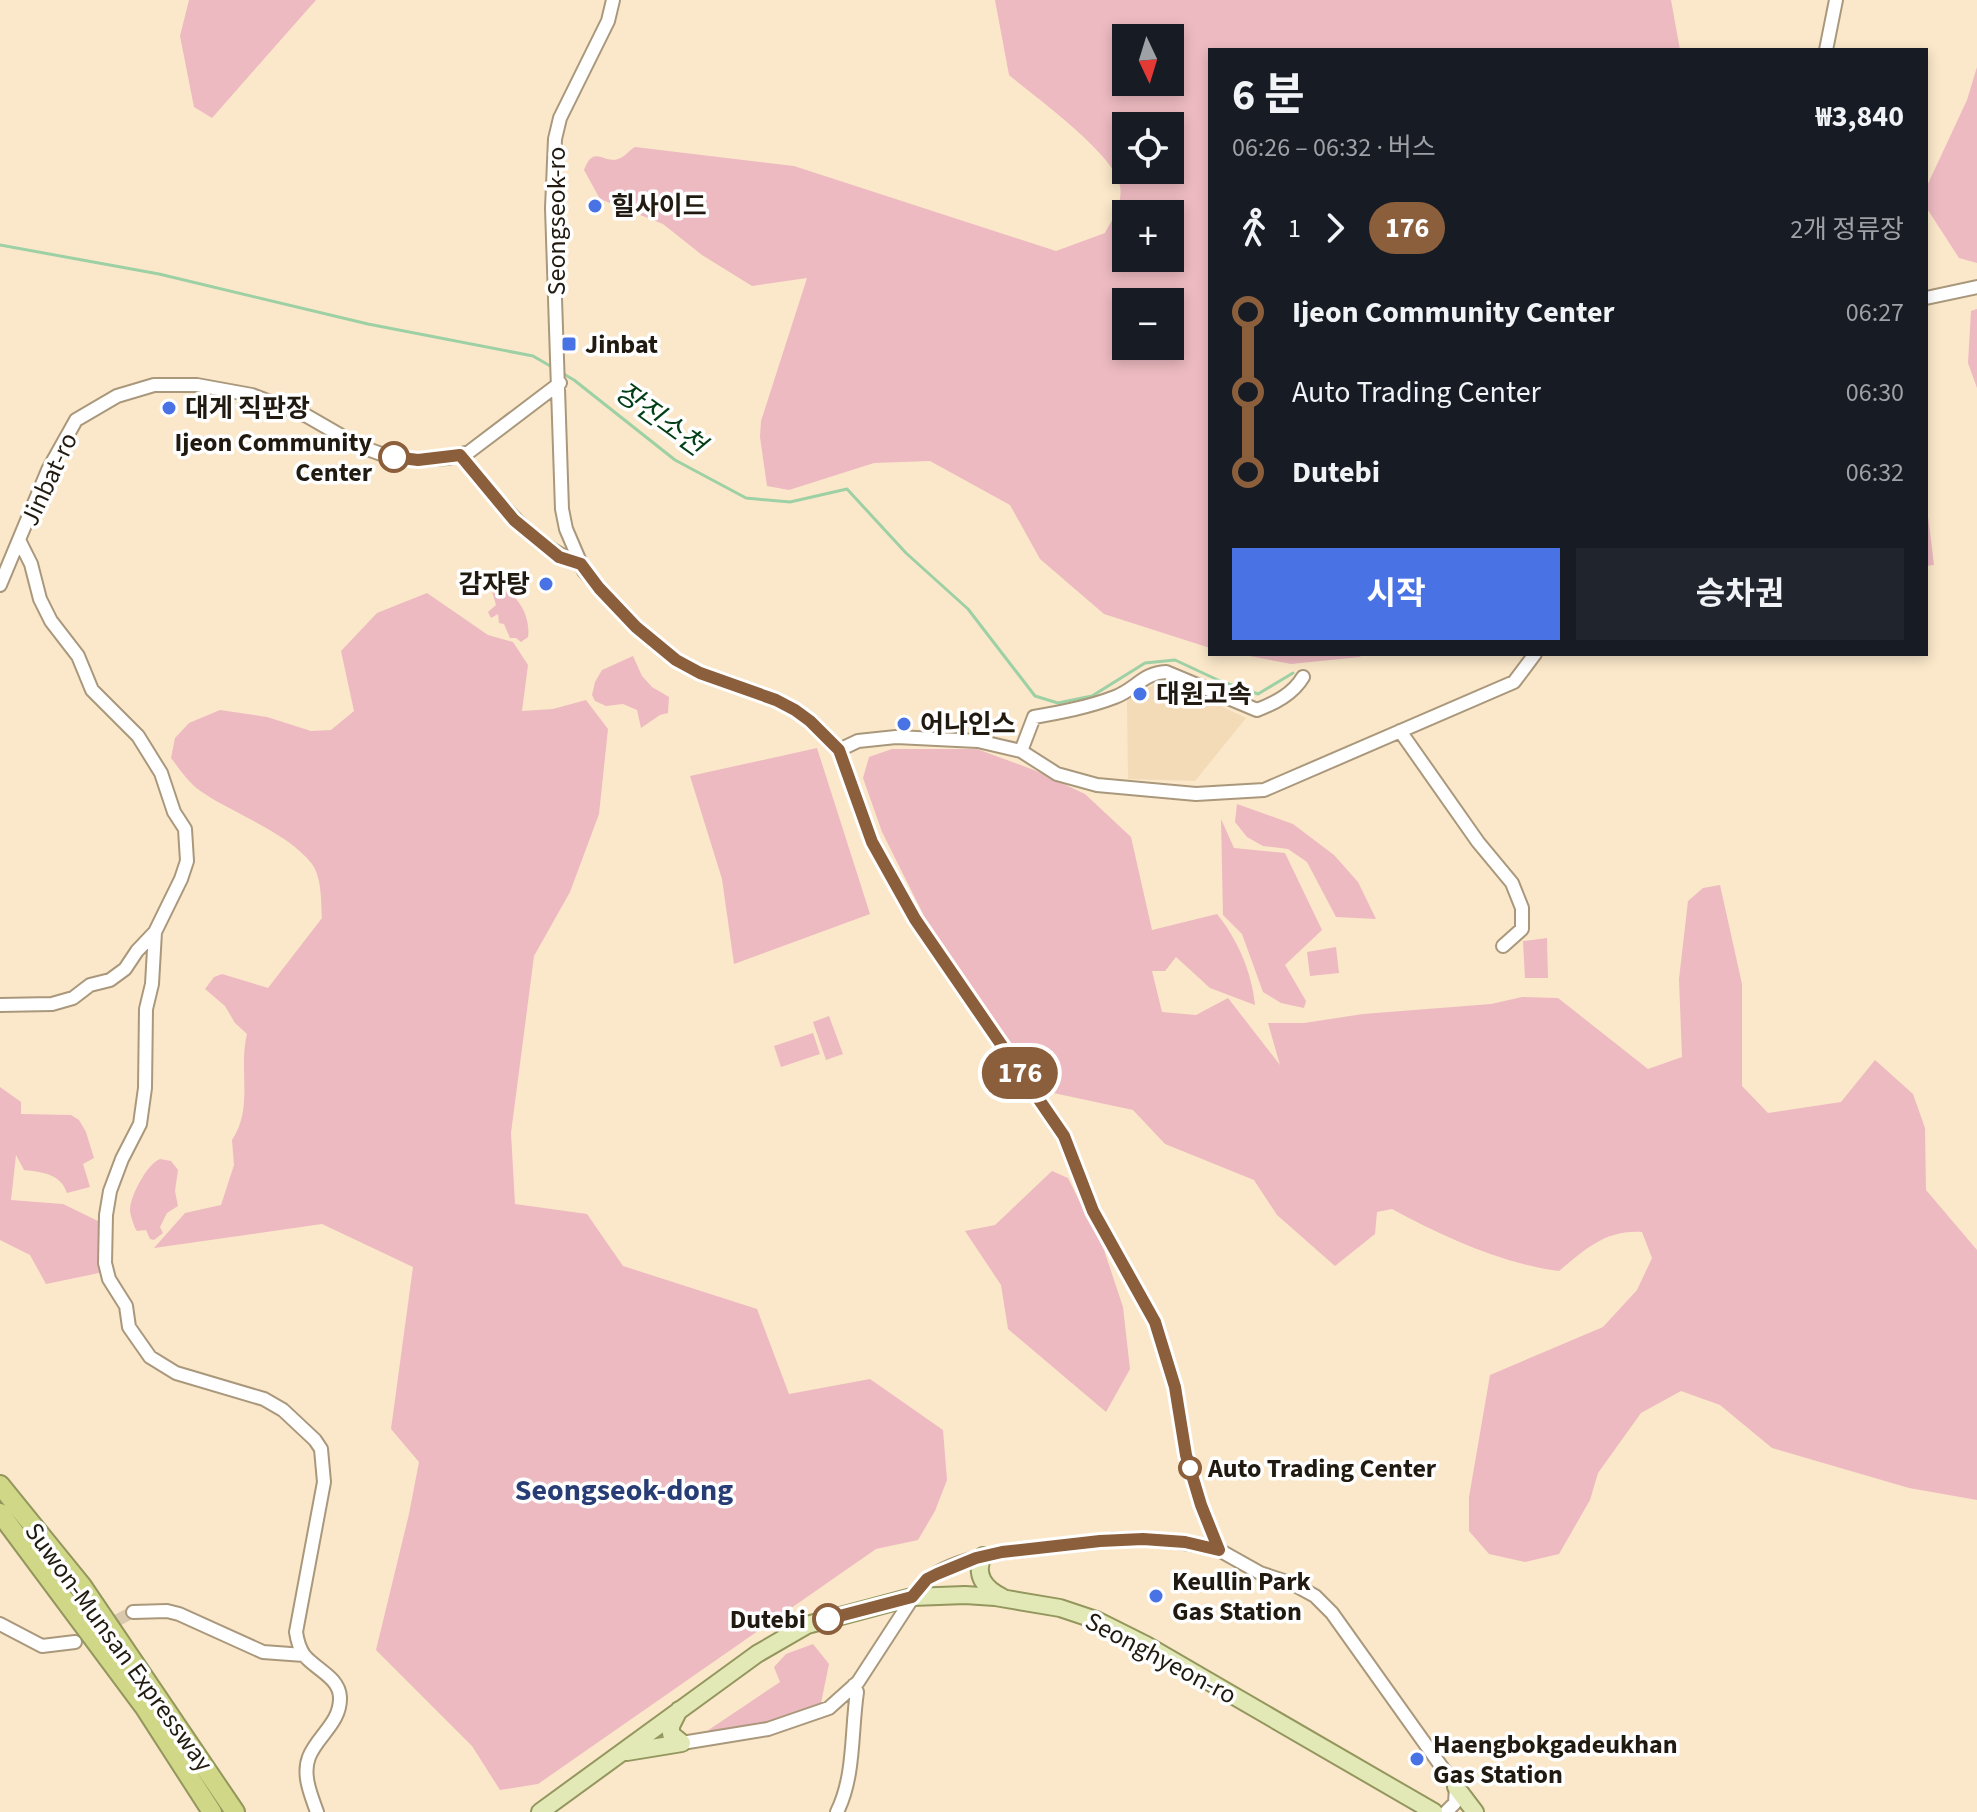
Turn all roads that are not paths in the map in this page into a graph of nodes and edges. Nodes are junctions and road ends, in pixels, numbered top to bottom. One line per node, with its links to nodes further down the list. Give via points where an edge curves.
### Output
1 (613, 0): 6 (street, Seongseok-ro, via 555,139 552,208)
2 (1836, 0): 3 (street)
3 (1826, 48)
4 (1977, 287): 5 (street)
5 (1928, 298)
6 (560, 381): 7 (street, Jinbat-ro); 9 (street, via 562,509)
7 (460, 455): 8 (street, Jinbat-ro, via 418,460 384,455 252,395 197,385 154,385 117,396 76,420 48,470); 9 (street, via 514,520 559,557)
8 (20, 542): 10 (street, Jinbat-ro); 16 (street, via 51,621 78,656 92,690 147,747 185,829 187,861)
9 (581, 564): 14 (street, via 636,627 676,660 795,710)
10 (0, 585)
11 (1534, 656): 13 (street, via 1514,682)
12 (1303, 677): 15 (street, via 1297,688 1257,710 1166,672 1152,673 1120,696 1034,717)
13 (1400, 731): 15 (street, via 1264,790 1196,794 1097,785 1057,774); 17 (street, via 1512,883 1522,908 1522,929)
14 (839, 750): 15 (street, via 858,741 896,737 978,741); 21 (street, via 872,842 915,919 1064,1136 1093,1211 1155,1322 1175,1387 1186,1455)
15 (1021, 751)
16 (155, 932): 18 (street, via 125,969 73,998); 28 (street, via 140,1124 110,1191 105,1263 126,1306 129,1327 150,1357 176,1373 264,1399 283,1410 321,1449 324,1482 296,1632)
17 (1503, 946)
18 (0, 1005)
19 (0, 1485): 35 (highway, Suwon-Munsan Expressway, via 82,1586)
20 (0, 1513): 34 (highway, Suwon-Munsan Expressway, via 145,1708)
21 (1219, 1550): 22 (street, via 1143,1539); 33 (street, via 1315,1596)
22 (983, 1556): 23 (street, via 927,1579); 24 (main road, via 982,1582)
23 (912, 1597): 24 (main road, Seonghyeon-ro); 29 (street); 30 (main road, Seonghyeon-ro, via 807,1625)
24 (1008, 1599): 39 (main road, Seonghyeon-ro, via 1096,1620 1146,1645)
25 (133, 1612): 28 (street, via 167,1611 263,1652)
26 (0, 1624): 27 (street, via 42,1646)
27 (75, 1642)
28 (304, 1655): 36 (street, via 335,1684 340,1698 329,1729 309,1755 309,1789)
29 (854, 1685): 31 (street, via 839,1701 808,1717); 38 (street, via 850,1780)
30 (680, 1709): 31 (main road, via 671,1731); 32 (main road, Seonghyeon-ro)
31 (682, 1743): 32 (main road)
32 (617, 1755): 37 (main road, Seonghyeon-ro)
33 (1456, 1787): 40 (street, via 1455,1803); 41 (main road)
34 (212, 1812)
35 (235, 1812)
36 (317, 1812)
37 (540, 1812)
38 (837, 1812)
39 (1434, 1812)
40 (1446, 1812)
41 (1475, 1812)

